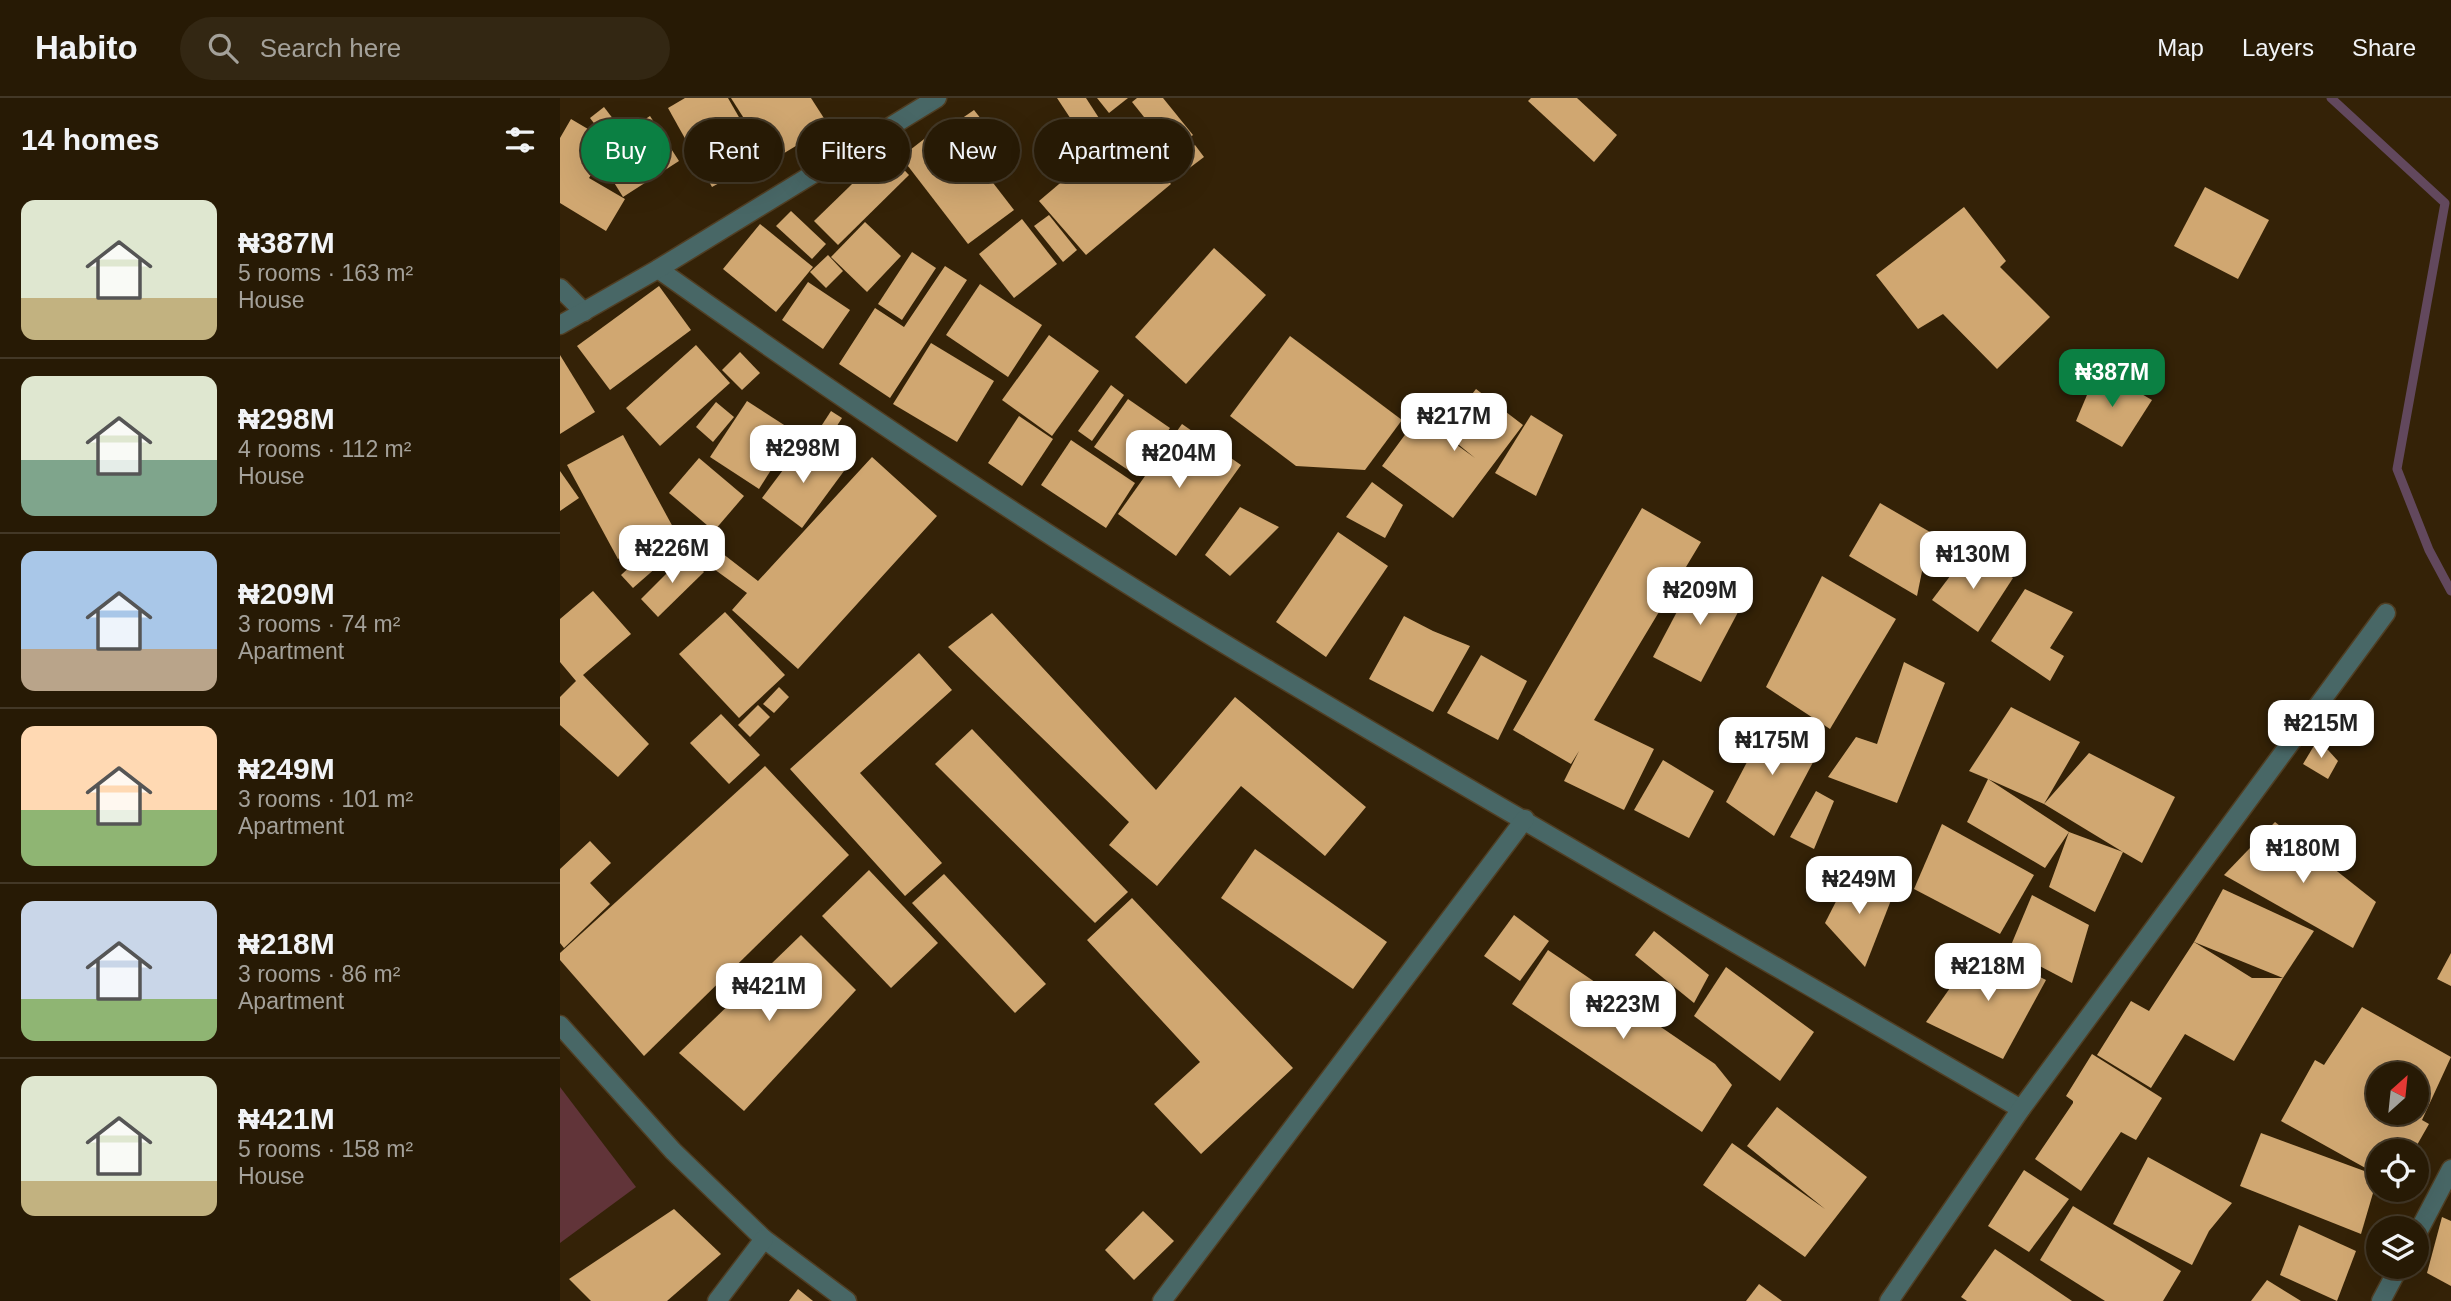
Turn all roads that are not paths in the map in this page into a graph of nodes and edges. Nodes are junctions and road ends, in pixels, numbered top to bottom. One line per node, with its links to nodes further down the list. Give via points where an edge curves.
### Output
1 (937, 98): 2 (street)
2 (658, 269): 4 (street); 7 (street, via 927,454 1141,592)
3 (560, 288): 4 (street)
4 (584, 312): 5 (street)
5 (560, 325)
6 (2386, 614): 9 (street)
7 (1524, 819): 9 (street); 16 (street)
8 (560, 1026): 12 (street, via 673,1151)
9 (2021, 1109): 17 (street)
10 (2451, 1170): 11 (street)
11 (2427, 1216)
12 (764, 1239): 14 (street); 15 (street)
13 (2393, 1279): 18 (street)
14 (717, 1301)
15 (846, 1301)
16 (1162, 1301)
17 (1889, 1301)
18 (2381, 1301)

